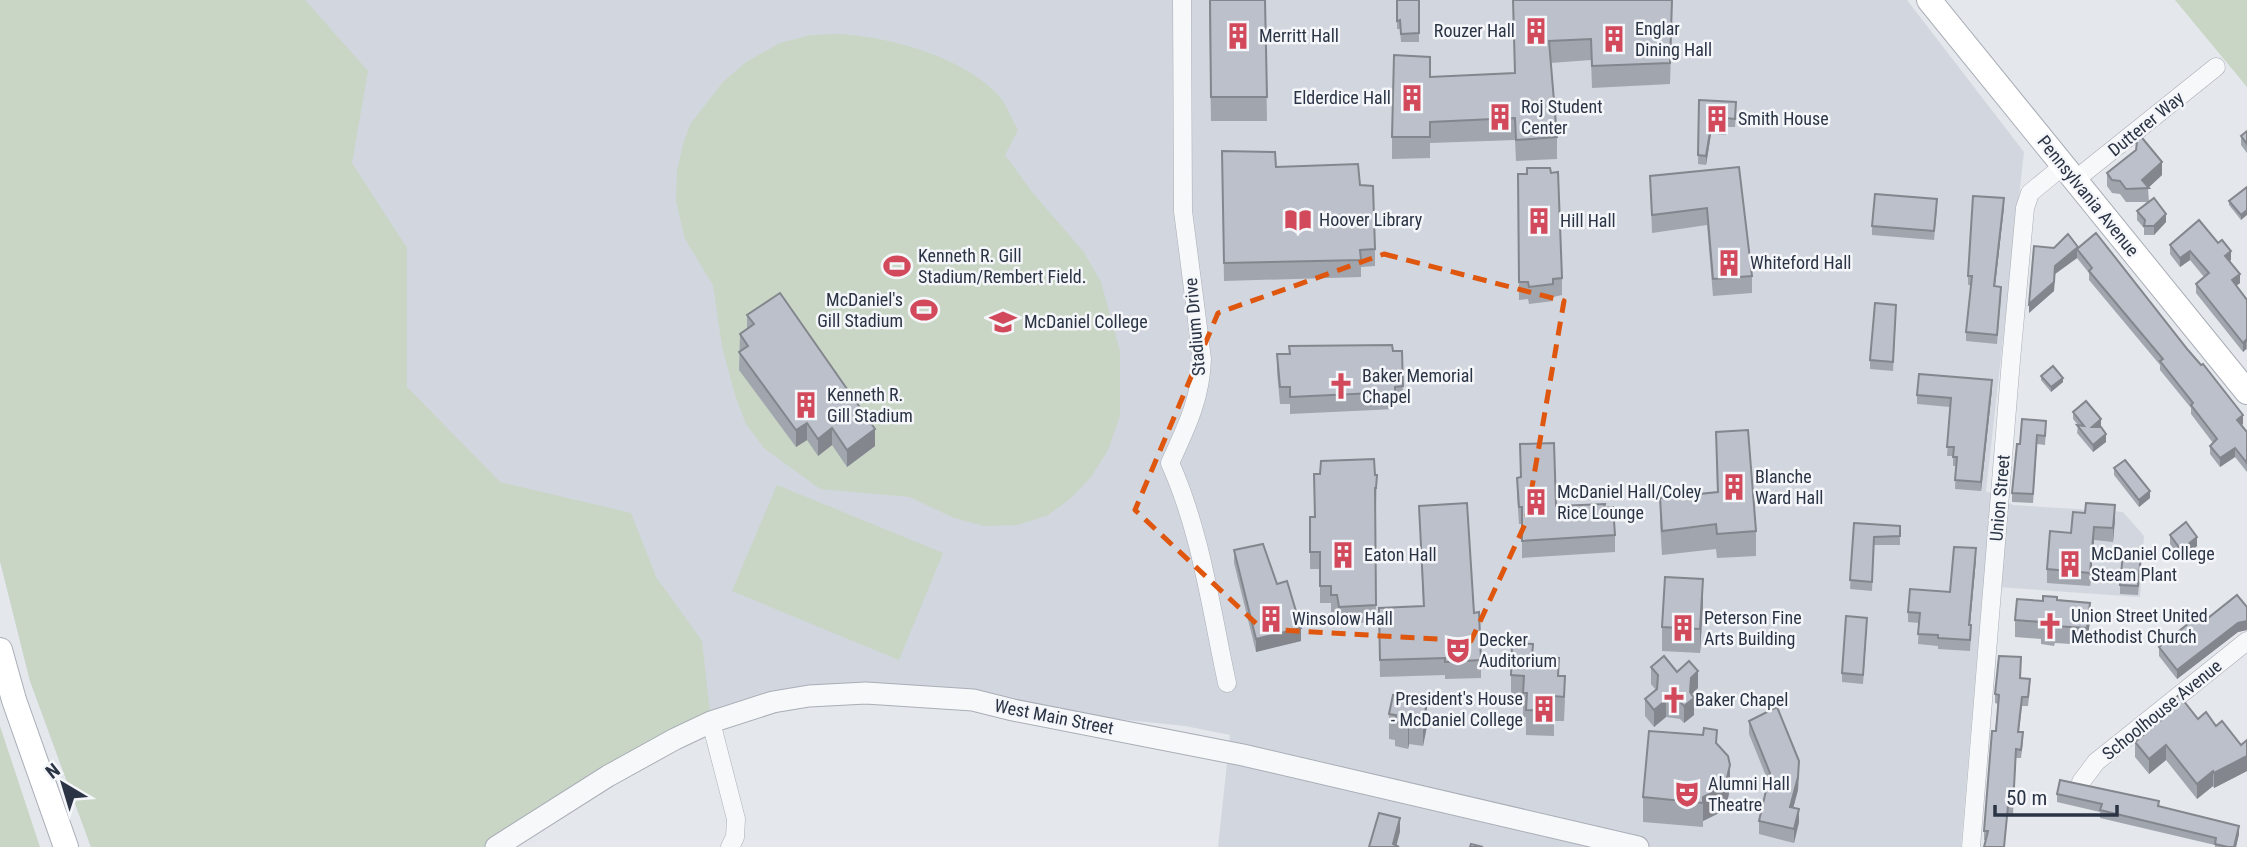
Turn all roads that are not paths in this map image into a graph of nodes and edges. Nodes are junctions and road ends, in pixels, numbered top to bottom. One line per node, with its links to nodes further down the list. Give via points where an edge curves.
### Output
1 (1182, 0): 8 (street, Stadium Drive, via 1183,211 1202,359 1201,383 1170,463 1185,496)
2 (1929, 0): 4 (main road, Pennsylvania Avenue)
3 (2216, 67): 4 (street, Dutterer Way)
4 (2069, 173): 5 (main road, Pennsylvania Avenue); 15 (street, Union Street, via 2030,193 2025,208)
5 (2247, 392)
6 (2247, 641): 10 (street, Schoolhouse Avenue, via 2096,762)
7 (0, 650): 11 (main road)
8 (1227, 683)
9 (711, 722): 12 (street, West Main Street, via 608,776); 13 (street, via 736,819); 14 (street, West Main Street, via 809,696 888,694 973,700 1243,755)
10 (2081, 782)
11 (66, 847)
12 (496, 847)
13 (730, 847)
14 (1638, 847)
15 (1971, 847)

